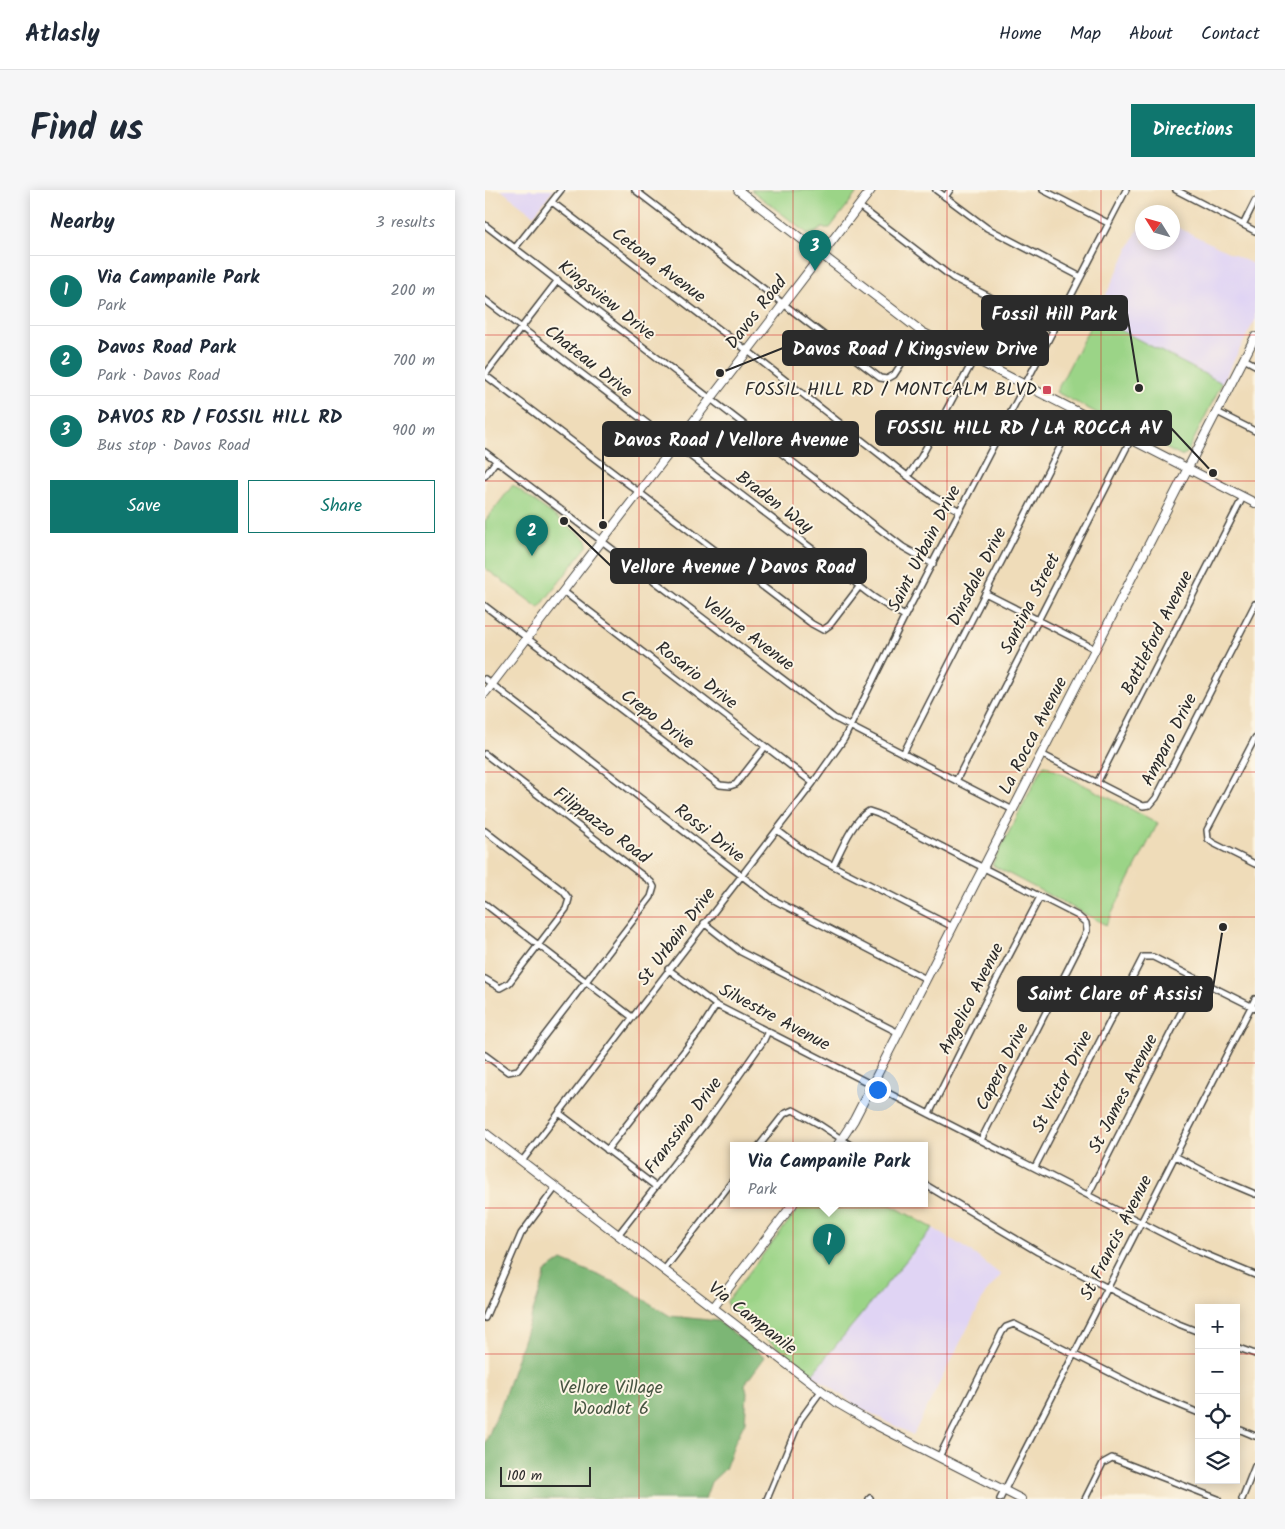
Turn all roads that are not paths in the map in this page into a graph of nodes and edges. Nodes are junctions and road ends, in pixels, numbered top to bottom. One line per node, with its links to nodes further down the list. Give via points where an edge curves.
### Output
1 (561, 190): 14 (street)
2 (635, 190): 25 (street)
3 (738, 190): 21 (street)
4 (871, 190): 15 (street, Davos Road)
5 (936, 190): 12 (street)
6 (951, 190): 12 (street)
7 (1043, 190): 16 (street)
8 (1125, 190): 16 (street, Saint Urbain Drive)
9 (1176, 190): 11 (street)
10 (1191, 190): 11 (street)
11 (1188, 196): 18 (street)
12 (945, 197): 22 (street, via 987,228)
13 (1255, 201): 18 (street)
14 (551, 202): 20 (street); 30 (street, Cetona Avenue)
15 (859, 206): 21 (street, Davos Road); 27 (street, via 953,278)
16 (1108, 223): 22 (street, Saint Urbain Drive)
17 (485, 225): 20 (street, Kingsview Drive)
18 (1243, 225): 19 (street)
19 (1255, 231)
20 (515, 248): 23 (street, Kingsview Drive)
21 (821, 254): 25 (street, Davos Road); 28 (street)
22 (1081, 277): 27 (street, Saint Urbain Drive)
23 (558, 280): 26 (street); 36 (street, Kingsview Drive)
24 (485, 300): 26 (street, Chateau Drive)
25 (783, 304): 28 (street, via 881,378 894,375); 30 (street, Davos Road)
26 (521, 328): 34 (street); 41 (street, Chateau Drive)
27 (1054, 330): 35 (street, Saint Urbain Drive)
28 (922, 332): 31 (street)
29 (1255, 337): 32 (street, La Rocca Avenue)
30 (747, 351): 36 (street, Davos Road); 46 (street, Cetona Avenue)
31 (974, 359): 35 (street); 46 (street)
32 (1244, 359): 33 (street); 38 (street, La Rocca Avenue)
33 (1255, 364)
34 (485, 375): 47 (street)
35 (1026, 385): 37 (street); 50 (street, Saint Urbain Drive)
36 (711, 398): 41 (street, Davos Road); 52 (street, Kingsview Drive, via 903,547)
37 (1078, 412): 40 (street); 55 (street, Dinsdale Drive)
38 (1217, 412): 39 (street); 44 (street, La Rocca Avenue)
39 (1255, 431)
40 (1131, 439): 44 (street); 59 (street, Santina Street)
41 (675, 445): 47 (street, Davos Road); 53 (street, Braden Way)
42 (485, 452): 43 (street, Vellore Avenue)
43 (496, 461): 45 (street); 51 (street, Vellore Avenue)
44 (1188, 468): 48 (street); 61 (street, La Rocca Avenue)
45 (485, 476)
46 (908, 476): 50 (street, Cetona Avenue, via 938,500)
47 (639, 492): 51 (street, Davos Road); 53 (street, via 823,630)
48 (1243, 497): 49 (street); 72 (street, Battleford Avenue)
49 (1255, 503)
50 (960, 511): 52 (street, Saint Urbain Drive)
51 (601, 541): 54 (street, Davos Road); 64 (street, Vellore Avenue)
52 (933, 564): 58 (street, Saint Urbain Drive)
53 (859, 587): 58 (street, Braden Way)
54 (563, 591): 60 (street, Davos Road); 66 (street, Rosario Drive)
55 (985, 593): 59 (street); 68 (street, Dinsdale Drive)
56 (1255, 604): 72 (street, Amparo Drive, via 1150,805 1143,806)
57 (485, 606): 60 (street, Crepo Drive)
58 (905, 616): 64 (street, Saint Urbain Drive)
59 (1039, 620): 61 (street); 71 (street, Santina Street)
60 (527, 638): 62 (street, Davos Road); 66 (street, Crepo Drive, via 720,785 736,784)
61 (1095, 649): 69 (street, La Rocca Avenue)
62 (488, 682): 63 (street, Davos Road); 79 (street, Rossi Drive)
63 (485, 692)
64 (850, 727): 68 (street, Vellore Avenue); 70 (street, St Urbain Drive)
65 (1255, 738): 76 (street, via 1207,830 1208,839 1213,843)
66 (765, 747): 70 (street, Rosario Drive)
67 (485, 754): 89 (street, Filippazzo Road, via 651,882 651,897)
68 (903, 754): 71 (street, Vellore Avenue)
69 (1041, 754): 72 (street, Amparo Drive); 73 (street, La Rocca Avenue)
70 (813, 782): 74 (street, St Urbain Drive)
71 (956, 782): 73 (street, Vellore Avenue)
72 (1097, 783)
73 (1013, 810): 78 (street, La Rocca Avenue)
74 (777, 830): 77 (street, via 806,852); 79 (street, St Urbain Drive)
75 (485, 831): 84 (street, via 568,896 566,909)
76 (1255, 864)
77 (833, 866): 78 (street, Capera Drive, via 848,836 869,811); 83 (street)
78 (983, 867): 80 (street, Capera Drive); 83 (street, La Rocca Avenue)
79 (741, 876): 82 (street, St Urbain Drive); 87 (street, Rossi Drive, via 779,903)
80 (1040, 897): 99 (street, Angelico Avenue); 101 (street, Capera Drive, via 1084,920 1087,931)
81 (485, 904): 84 (street)
82 (704, 923): 85 (street, St Urbain Drive); 95 (street, via 736,949)
83 (953, 927): 87 (street, La Rocca Avenue)
84 (538, 945): 86 (street, via 504,987 495,986); 89 (street)
85 (668, 969): 91 (street, Silvestre Avenue); 93 (street, St Urbain Drive)
86 (485, 979)
87 (926, 979): 95 (street, La Rocca Avenue)
88 (1198, 979): 92 (street, St Victor Drive); 108 (street, St Victor Drive, via 1153,956 1143,957); 114 (street, St James Avenue)
89 (586, 982): 93 (street); 96 (street, via 518,1070 508,1072)
90 (1255, 999): 92 (street, St Francis Avenue)
91 (716, 1005): 94 (street, Silvestre Avenue); 105 (street, via 699,1032)
92 (1253, 1008): 106 (street, St Francis Avenue)
93 (633, 1018): 98 (street, St Urbain Drive)
94 (768, 1031): 97 (street, Silvestre Avenue); 110 (street, Franssino Drive, via 708,1120)
95 (899, 1033): 97 (street, La Rocca Avenue)
96 (485, 1055)
97 (872, 1084): 99 (street, Silvestre Avenue); 104 (street, La Rocca Avenue)
98 (559, 1113): 105 (street); 107 (street, St Urbain Drive)
99 (929, 1114): 101 (street, Silvestre Avenue)
100 (487, 1137): 107 (street, Via Campanile)
101 (981, 1140): 108 (street, Silvestre Avenue)
102 (762, 1142): 103 (street, via 784,1114 793,1110)
103 (839, 1142)
104 (841, 1142)
105 (607, 1150): 110 (street)
106 (1175, 1156): 113 (street); 116 (street, St Francis Avenue)
107 (522, 1161): 112 (street, Via Campanile)
108 (1035, 1167): 114 (street, Silvestre Avenue)
109 (730, 1184): 118 (street)
110 (655, 1186): 117 (street, Franssino Drive)
111 (928, 1186): 120 (street, via 1038,1252)
112 (556, 1187): 117 (street, Via Campanile); 122 (street, via 521,1234)
113 (1255, 1194)
114 (1088, 1195): 116 (street, Silvestre Avenue)
115 (791, 1207): 121 (street)
116 (1141, 1222): 119 (street, Silvestre Avenue, via 1210,1257); 120 (street, St Francis Avenue)
117 (618, 1235): 118 (street, Via Campanile)
118 (664, 1270): 121 (street, Via Campanile)
119 (1255, 1275)
120 (1107, 1288): 123 (street); 125 (street, St Francis Avenue)
121 (713, 1308): 127 (street, Via Campanile)
122 (485, 1318)
123 (1195, 1330)
124 (1240, 1348): 126 (street)
125 (1073, 1354): 128 (street, via 1150,1393); 131 (street, via 1014,1324 1006,1327); 133 (street, St Francis Avenue)
126 (1255, 1354)
127 (821, 1391): 131 (street, Via Campanile, via 854,1414); 134 (street, via 800,1420)
128 (1195, 1411)
129 (1240, 1430): 130 (street)
130 (1255, 1436)
131 (939, 1457): 133 (street, Via Campanile)
132 (1255, 1466): 139 (street)
133 (1004, 1490): 135 (street, St Francis Avenue); 136 (street, Via Campanile)
134 (767, 1499)
135 (1000, 1499)
136 (1021, 1499)
137 (1085, 1499): 138 (street, via 1103,1463 1112,1458)
138 (1218, 1499)
139 (1242, 1499)

